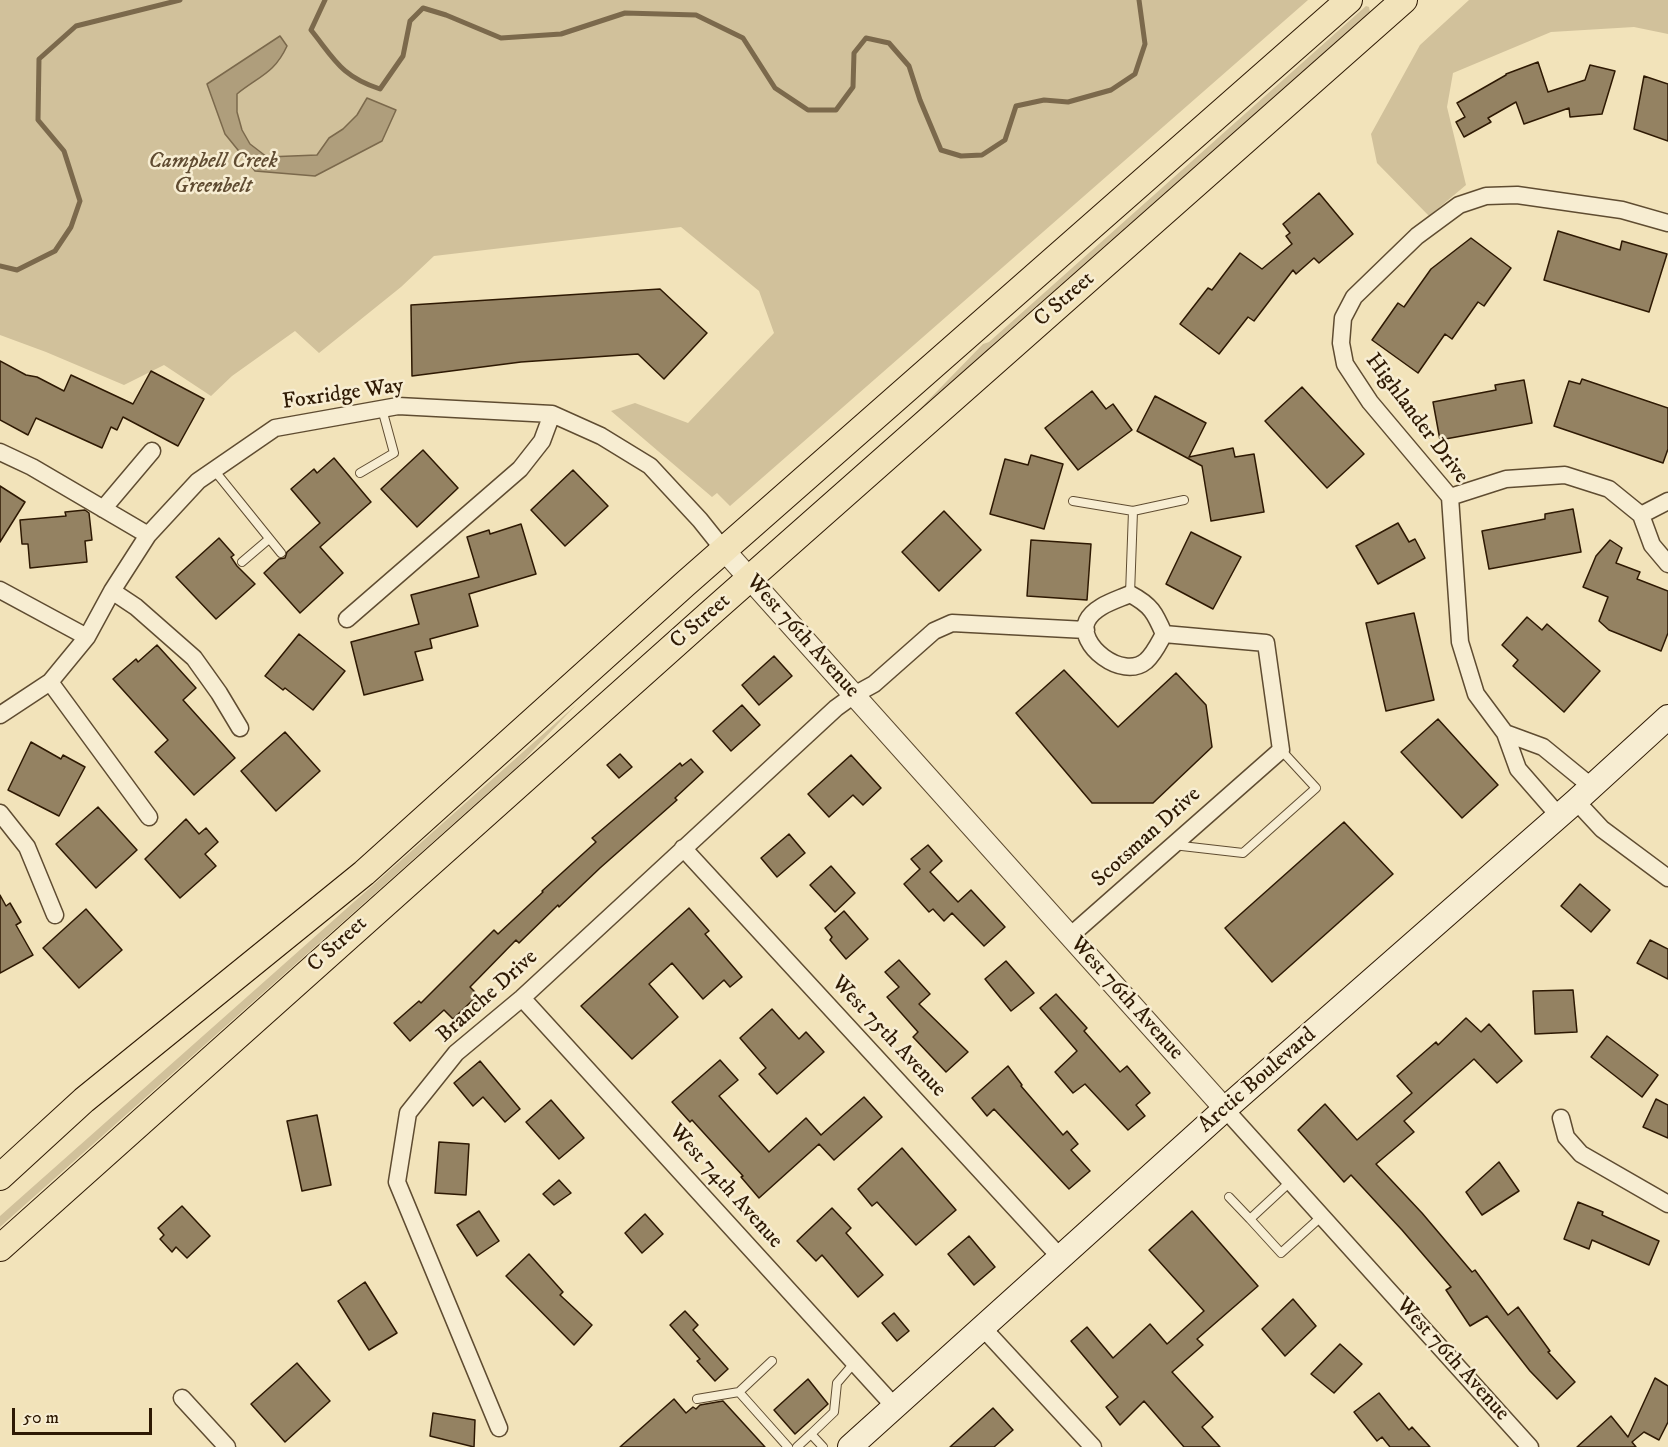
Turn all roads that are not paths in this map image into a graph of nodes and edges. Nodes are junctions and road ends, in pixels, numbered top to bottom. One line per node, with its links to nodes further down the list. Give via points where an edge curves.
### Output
1 (1349, 0): 19 (main road, C Street)
2 (1404, 0): 23 (main road, C Street)
3 (1668, 223): 10 (street, Highlander Drive, via 1622,210 1517,195 1486,196 1459,205 1417,236 1354,297 1343,318 1341,343 1345,364 1370,402)
4 (382, 409): 5 (street, Foxridge Way, via 398,406); 8 (street, Foxridge Way, via 275,428); 9 (lane, via 394,453)
5 (552, 414): 19 (street, Foxridge Way, via 601,436 650,466); 27 (street, via 542,441 520,469)
6 (152, 452): 14 (street)
7 (0, 453): 14 (street)
8 (213, 470): 17 (street, Foxridge Way); 18 (lane)
9 (360, 473)
10 (1450, 497): 16 (street, via 1506,479 1565,475 1609,489); 36 (street, Highlander Drive, via 1460,642 1476,694)
11 (1184, 500): 15 (lane)
12 (1073, 501): 15 (lane)
13 (1668, 501): 16 (street)
14 (103, 509): 17 (street)
15 (1133, 511): 26 (lane)
16 (1641, 515): 22 (street, via 1652,545)
17 (148, 535): 25 (street, Foxridge Way)
18 (269, 539): 20 (lane); 21 (lane)
19 (724, 550): 23 (street, West 76th Avenue); 49 (main road, C Street, via 364,873 84,1100)
20 (281, 553)
21 (242, 562)
22 (1668, 564)
23 (750, 579): 32 (street, West 76th Avenue); 55 (main road, C Street)
24 (0, 590): 30 (street)
25 (112, 591): 30 (street, Foxridge Way); 35 (street, via 194,658)
26 (1130, 594): 28 (street, via 1095,612 1087,620); 29 (street, via 1156,614)
27 (347, 619)
28 (1086, 630): 29 (street, via 1090,644 1101,656 1128,668 1147,660); 32 (street, Branche Drive, via 952,623 942,626 874,684)
29 (1164, 633): 37 (street, via 1266,642)
30 (87, 637): 31 (street, Foxridge Way)
31 (50, 682): 33 (street, Foxridge Way); 40 (street)
32 (854, 695): 42 (street, Branche Drive); 45 (street, West 76th Avenue)
33 (0, 715)
34 (1668, 717): 38 (main road, Arctic Boulevard)
35 (240, 728)
36 (1505, 733): 38 (street, via 1543,747); 38 (street, Highlander Drive, via 1518,769)
37 (1281, 750): 41 (street, Scotsman Drive); 41 (lane, via 1317,788 1244,853)
38 (1576, 802): 43 (street, via 1602,829); 47 (main road, Arctic Boulevard)
39 (0, 813): 44 (street, via 27,847)
40 (149, 817)
41 (1172, 845): 45 (street, Scotsman Drive)
42 (683, 848): 46 (street, Branche Drive); 56 (street, West 75th Avenue)
43 (1668, 878)
44 (55, 915)
45 (1070, 936): 47 (street, West 76th Avenue)
46 (522, 998): 59 (street, West 74th Avenue); 64 (street, Branche Drive, via 456,1053 408,1113 397,1182)
47 (1225, 1109): 50 (street, West 76th Avenue); 56 (main road, Arctic Boulevard)
48 (1561, 1118): 52 (street, via 1566,1137 1581,1154)
49 (0, 1177)
50 (1291, 1181): 53 (street, West 76th Avenue); 54 (lane)
51 (1229, 1197): 54 (lane)
52 (1668, 1204)
53 (1322, 1216): 54 (lane, via 1281,1253); 72 (street, West 76th Avenue)
54 (1250, 1219)
55 (0, 1248)
56 (1060, 1257): 57 (main road, Arctic Boulevard)
57 (983, 1328): 63 (main road, Arctic Boulevard); 71 (street)
58 (772, 1361): 60 (lane)
59 (855, 1362): 63 (street, West 74th Avenue); 65 (lane, via 837,1383 834,1412)
60 (739, 1392): 62 (lane); 67 (lane)
61 (182, 1398): 66 (street)
62 (697, 1399)
63 (895, 1407): 70 (main road, Arctic Boulevard)
64 (499, 1428)
65 (811, 1434): 68 (lane); 69 (lane)
66 (227, 1447)
67 (788, 1447)
68 (797, 1447)
69 (823, 1447)
70 (850, 1447)
71 (1093, 1447)
72 (1530, 1447)

